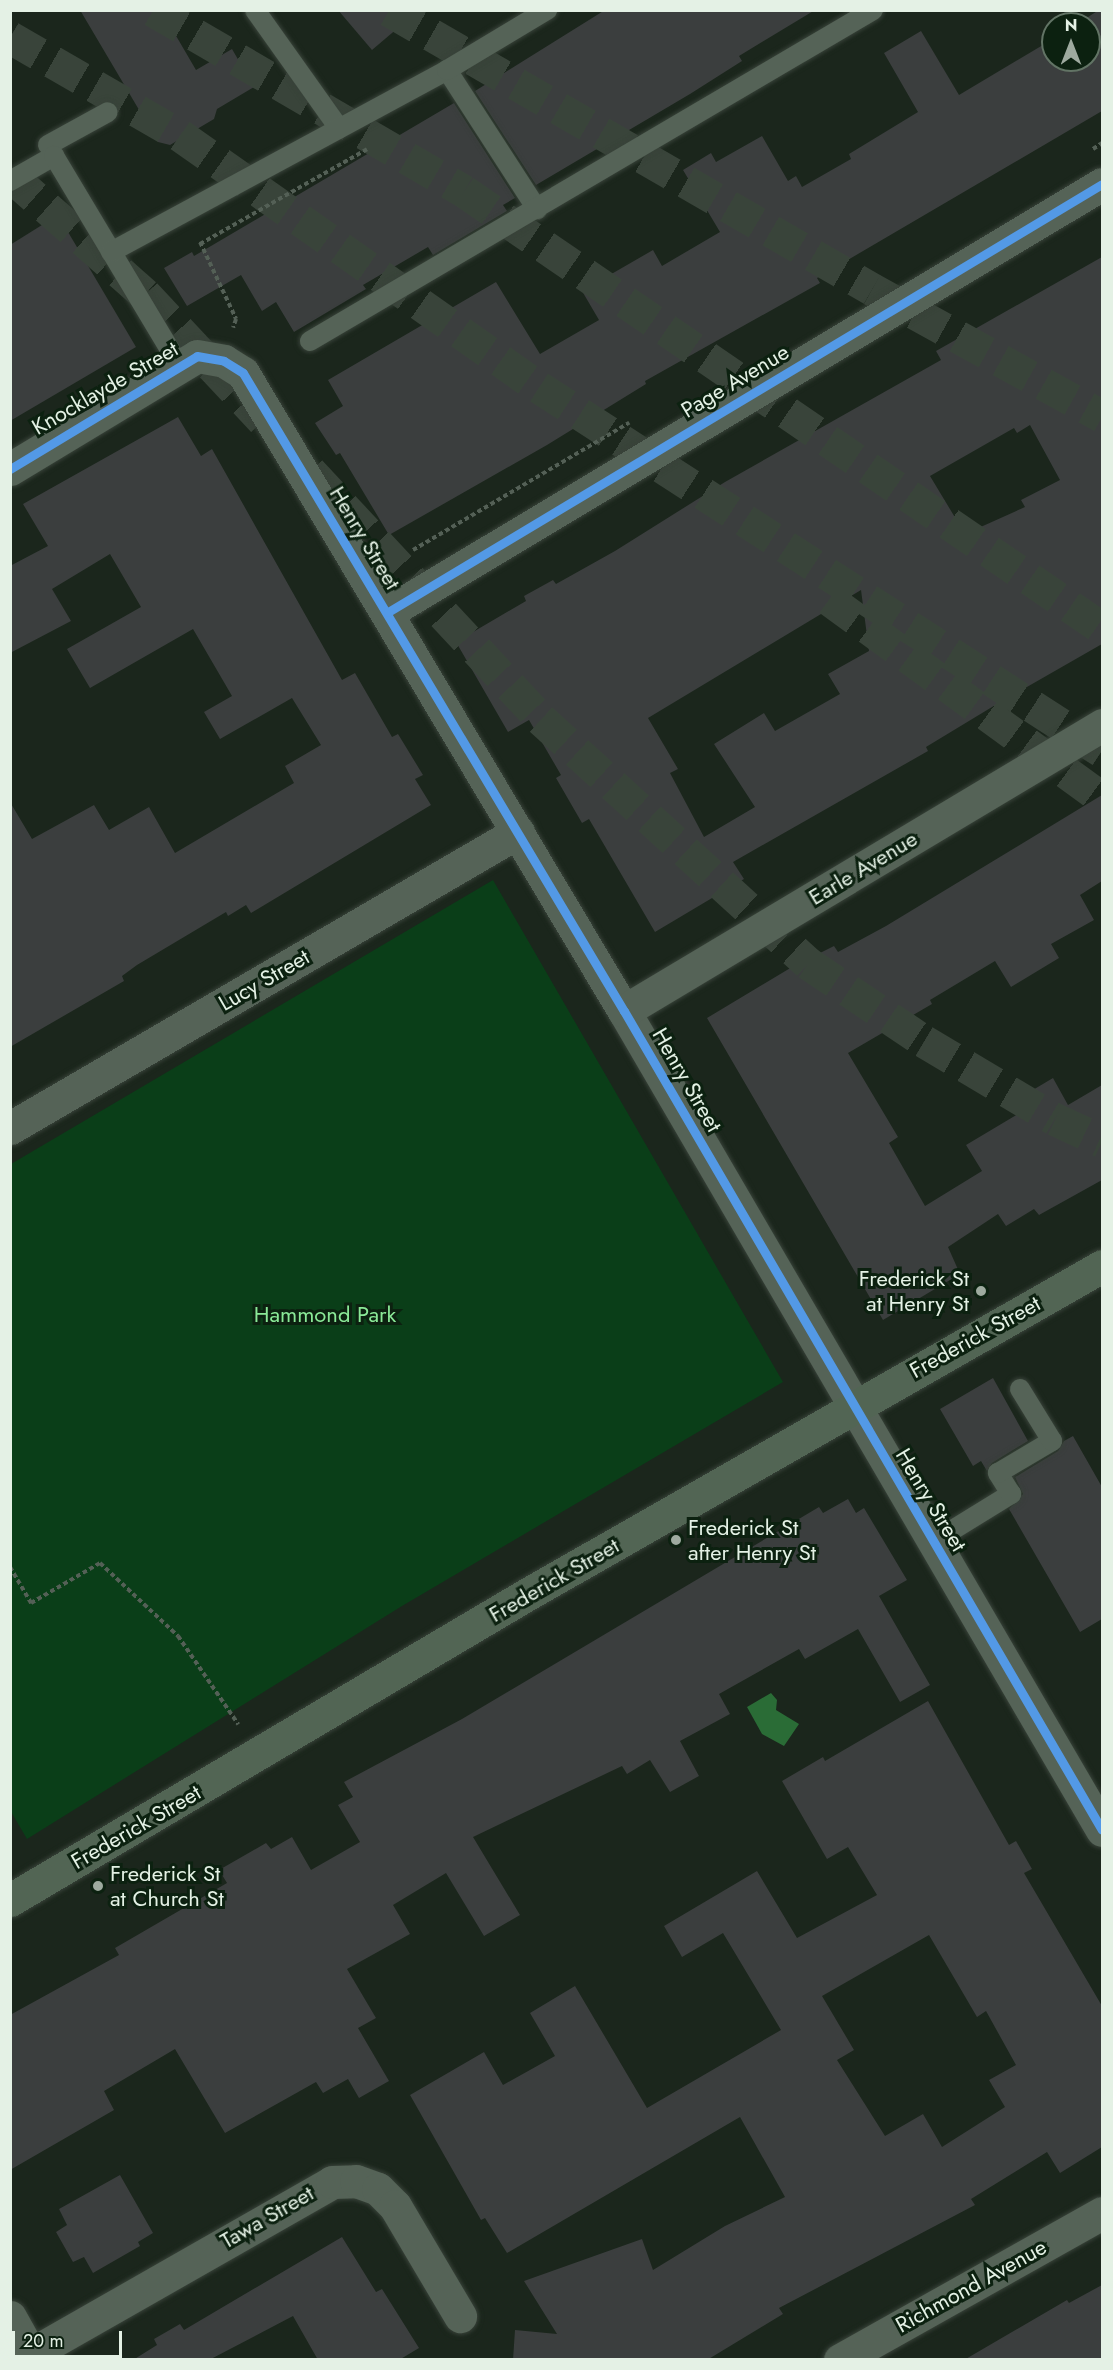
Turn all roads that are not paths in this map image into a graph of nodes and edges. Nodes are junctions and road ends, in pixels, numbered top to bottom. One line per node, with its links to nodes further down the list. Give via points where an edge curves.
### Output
1 (255, 10): 7 (lane)
2 (547, 10): 4 (lane)
3 (873, 10): 11 (lane)
4 (523, 17): 5 (lane)
5 (447, 70): 7 (lane); 11 (lane)
6 (108, 112): 8 (lane)
7 (339, 128): 12 (lane)
8 (48, 145)
9 (10, 181): 12 (lane, via 54,156)
10 (1102, 184): 17 (street, Page Avenue)
11 (537, 209): 13 (lane)
12 (111, 252): 15 (lane)
13 (310, 340)
14 (224, 361): 15 (street, Knocklayde Street, via 197,356); 17 (street, Henry Street, via 243,373)
15 (180, 365): 16 (street, Knocklayde Street)
16 (10, 469)
17 (387, 612): 19 (street, Henry Street)
18 (1102, 724): 20 (street, Earle Avenue)
19 (518, 832): 20 (street, Henry Street); 21 (street, Lucy Street)
20 (624, 1011): 24 (street, Henry Street)
21 (10, 1128)
22 (1102, 1266): 24 (main road, Frederick Street)
23 (1020, 1389): 25 (lane, via 1052,1441 998,1473 1011,1494)
24 (852, 1406): 25 (street, Henry Street); 27 (main road, Frederick Street)
25 (933, 1542): 26 (street, Henry Street)
26 (1102, 1830)
27 (10, 1900)
28 (1102, 2213): 32 (street, Richmond Avenue)
29 (460, 2316): 31 (street, Tawa Street, via 395,2206 378,2189 356,2181 332,2182)
30 (10, 2317): 31 (street)
31 (32, 2357)
32 (840, 2360)

